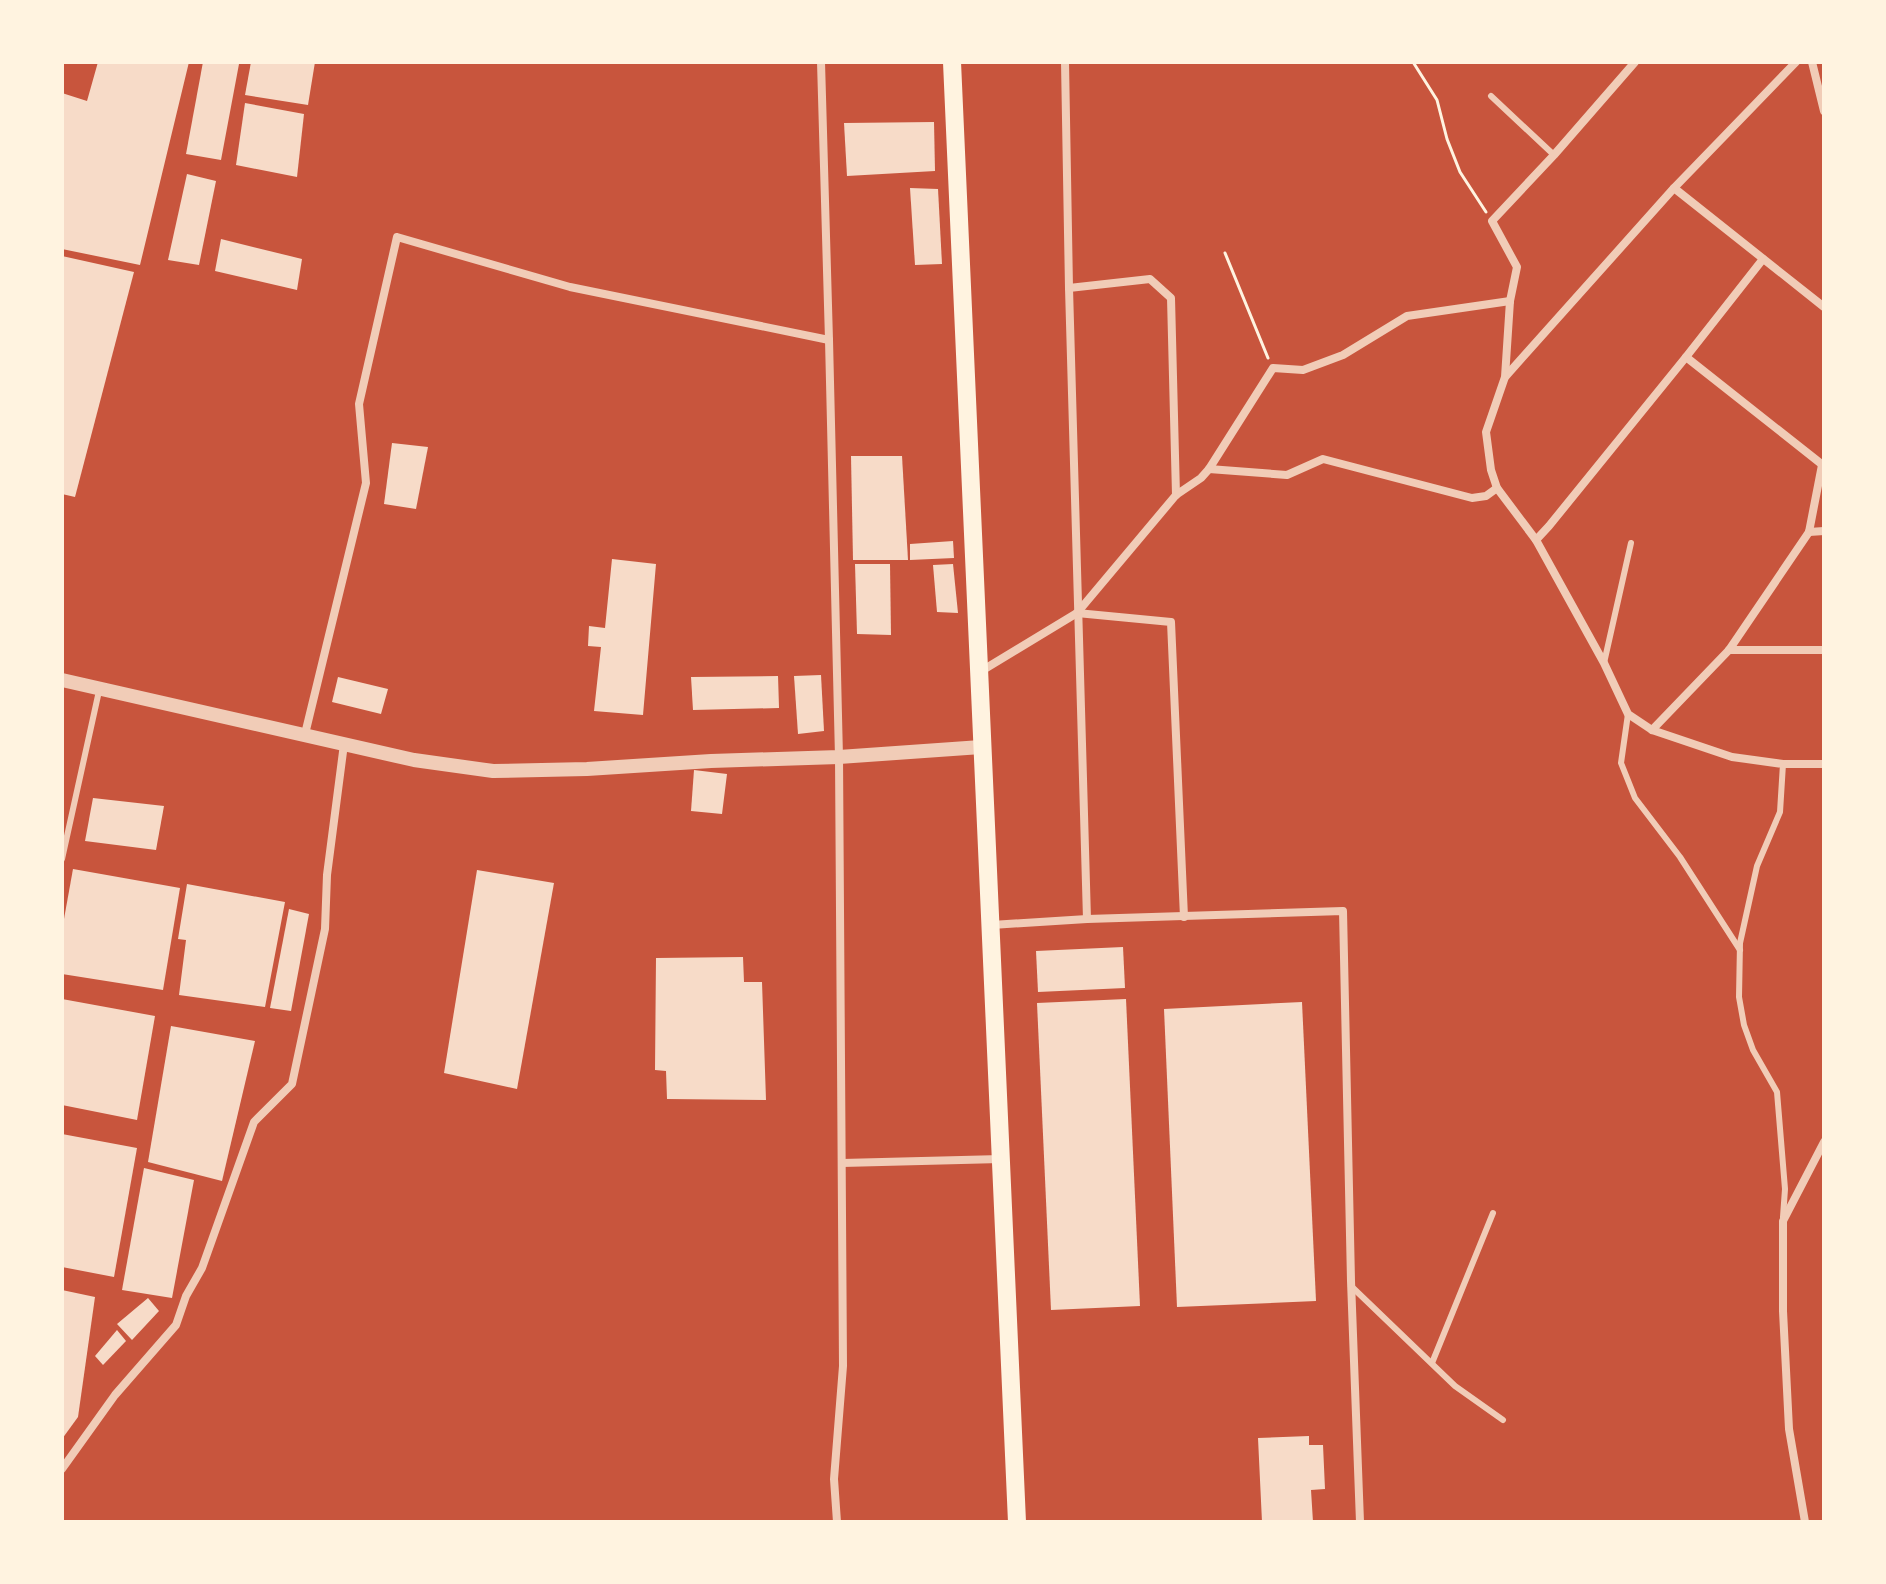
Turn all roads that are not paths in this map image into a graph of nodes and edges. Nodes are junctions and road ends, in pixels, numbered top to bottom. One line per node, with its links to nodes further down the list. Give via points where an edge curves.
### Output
1 (821, 62): 15 (street)
2 (952, 62): 30 (highway)
3 (1065, 62): 12 (street)
4 (1635, 62): 9 (street)
5 (1796, 62): 10 (street)
6 (1812, 62): 8 (street)
7 (1491, 96): 9 (lane)
8 (1824, 111)
9 (1554, 155): 13 (street, via 1492,221 1517,267)
10 (1674, 188): 11 (street); 17 (street)
11 (1763, 259): 14 (street); 16 (street)
12 (1069, 288): 21 (street, via 1150,279 1171,298); 26 (street)
13 (1510, 301): 17 (street); 19 (street, via 1407,316 1343,355 1303,370 1273,368)
14 (1824, 307)
15 (829, 340): 35 (street, via 570,287 397,237 359,404 366,483); 38 (street)
16 (1686, 357): 18 (street); 24 (street)
17 (1505, 377): 20 (street, via 1486,432)
18 (1823, 465): 23 (street)
19 (1209, 469): 20 (street, via 1287,475 1323,459 1472,498); 21 (street)
20 (1497, 488): 24 (street)
21 (1176, 495): 26 (street)
22 (1824, 531): 23 (street)
23 (1809, 532): 27 (street)
24 (1536, 540): 29 (street)
25 (1631, 543): 29 (lane)
26 (1077, 613): 30 (street); 42 (street, via 1171,622); 43 (street)
27 (1729, 650): 28 (street); 34 (street)
28 (1824, 650)
29 (1604, 663): 33 (street)
30 (978, 674): 37 (highway)
31 (62, 680): 32 (street)
32 (100, 689): 35 (street); 41 (lane)
33 (1628, 714): 34 (street); 45 (lane, via 1621,763 1635,798)
34 (1652, 730): 39 (street, via 1732,757)
35 (305, 734): 36 (street)
36 (344, 744): 38 (street, via 493,771); 54 (street, via 325,929 292,1084 254,1122 176,1325 115,1395)
37 (981, 747): 38 (street); 44 (highway)
38 (839, 757): 48 (street)
39 (1783, 764): 40 (street); 45 (lane, via 1780,812 1757,866)
40 (1824, 764)
41 (62, 859)
42 (1184, 917): 43 (street); 51 (street, via 1343,911)
43 (1087, 919): 44 (street)
44 (992, 925): 47 (highway)
45 (1740, 951): 50 (lane, via 1744,1025 1777,1092)
46 (1824, 1142): 50 (street)
47 (1002, 1159): 48 (street); 56 (highway)
48 (842, 1163): 55 (street)
49 (1493, 1213): 52 (lane)
50 (1783, 1221): 58 (street, via 1789,1429)
51 (1351, 1286): 52 (lane); 57 (street)
52 (1432, 1363): 53 (lane)
53 (1503, 1420)
54 (62, 1469)
55 (837, 1522)
56 (1017, 1522)
57 (1360, 1522)
58 (1805, 1522)

